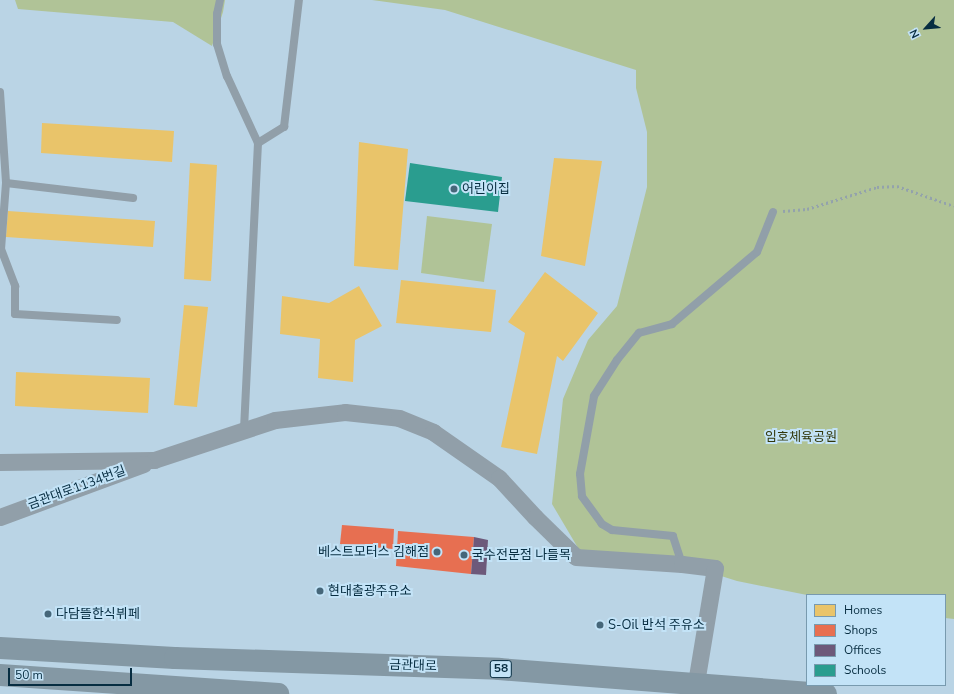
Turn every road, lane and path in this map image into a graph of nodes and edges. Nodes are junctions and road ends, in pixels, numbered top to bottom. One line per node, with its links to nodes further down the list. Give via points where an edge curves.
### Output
1 (220, 0): 4 (lane, via 216,14 217,44 227,76)
2 (299, 0): 4 (lane, via 284,127)
3 (0, 92): 5 (lane)
4 (258, 144): 11 (lane)
5 (6, 183): 6 (lane); 9 (lane)
6 (133, 198)
7 (954, 206): 8 (path, via 897,186 877,187 807,209)
8 (773, 212): 15 (lane, via 757,252 672,324 639,334 617,360 594,396 580,474 582,496 602,524 612,530 673,536)
9 (0, 249): 10 (lane, via 15,286 15,314)
10 (117, 320)
11 (244, 430): 12 (street, 금관대로1134번길); 15 (street, 금관대로1134번길, via 275,420 345,412 399,418 433,432 499,478 576,557)
12 (154, 460): 13 (street); 14 (street, 금관대로1134번길)
13 (0, 462)
14 (0, 517)
15 (682, 564): 18 (street, 금관대로1134번길, via 715,568)
16 (0, 648): 18 (main road, 금관대로 / 58, via 175,658 499,669)
17 (0, 675): 19 (main road)
18 (696, 683): 21 (main road, 금관대로 / 58)
19 (154, 690): 20 (main road)
20 (278, 694)
21 (826, 694)

